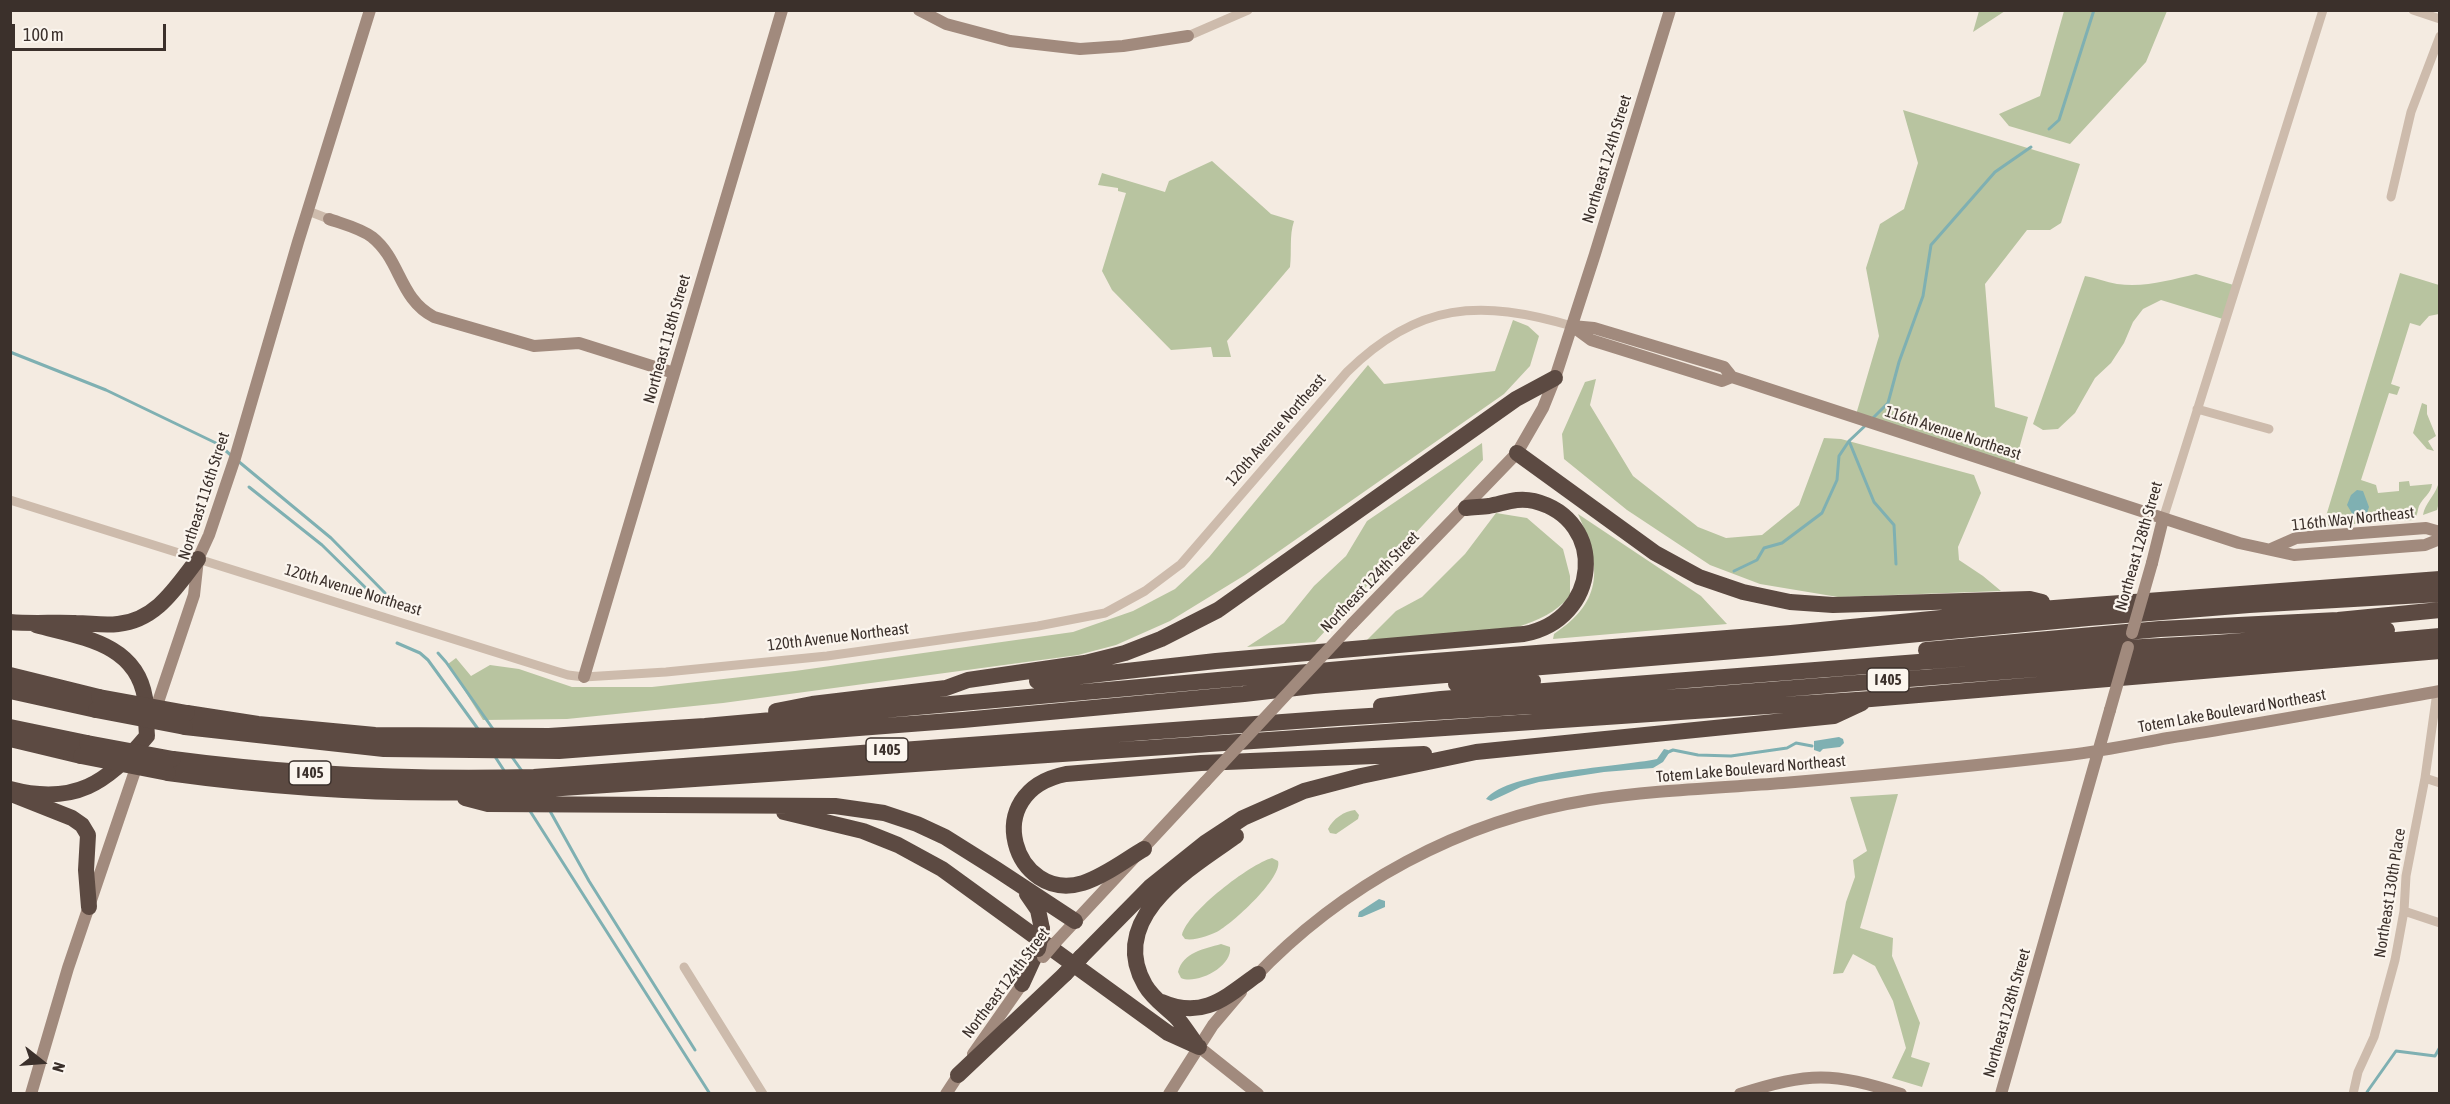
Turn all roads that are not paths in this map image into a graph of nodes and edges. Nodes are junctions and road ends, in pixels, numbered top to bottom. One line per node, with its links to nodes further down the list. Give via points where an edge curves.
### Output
1 (370, 10): 12 (street, Northeast 116th Street)
2 (782, 10): 15 (street, Northeast 118th Street)
3 (919, 10): 9 (street, via 946,24 1010,40 1080,49)
4 (1248, 10): 9 (street)
5 (1670, 10): 14 (street, Northeast 124th Street)
6 (2323, 10): 17 (street, Northeast 128th Street)
7 (2413, 10): 8 (street)
8 (2439, 19)
9 (1188, 36)
10 (2439, 36): 11 (street, via 2411,112)
11 (2391, 197)
12 (308, 211): 13 (street); 26 (street, Northeast 116th Street, via 219,507)
13 (329, 219): 15 (street, via 373,238 387,255 409,297 434,317 534,346 579,343)
14 (1572, 326): 16 (street, Northeast 124th Street); 22 (street, 116th Avenue Northeast, via 1594,328 1724,367 1732,377); 40 (street, 120th Avenue Northeast, via 1534,315 1485,309 1449,312 1396,332 1347,372 1182,564 1105,613 827,656)
15 (674, 373): 40 (street, Northeast 118th Street)
16 (1555, 378): 19 (street, Northeast 124th Street); 42 (highway, via 1516,399 1218,610 1175,633 1125,653 1085,663 968,680)
17 (2197, 409): 18 (street); 22 (street, Northeast 128th Street)
18 (2270, 429)
19 (1517, 453): 21 (street, Northeast 124th Street); 29 (highway, via 1655,553 1699,577 1743,592 1809,604 2030,599)
20 (10, 500): 26 (street, 120th Avenue Northeast)
21 (1466, 508): 42 (highway, via 1532,500 1567,519 1582,543 1586,571 1580,593 1569,611 1550,626 1524,634); 64 (street, Northeast 124th Street, bridge, via 1352,624)
22 (2163, 519): 25 (street, 116th Way Northeast); 36 (street, Northeast 128th Street, bridge)
23 (2439, 532): 25 (street, 116th Way Northeast, via 2420,528 2296,538)
24 (2439, 539): 25 (street, 116th Way Northeast, via 2426,544 2294,555)
25 (2271, 549)
26 (198, 559): 32 (highway, via 165,601 136,620 119,624); 40 (street, 120th Avenue Northeast); 50 (street, Northeast 116th Street, via 194,595)
27 (2439, 579): 29 (highway, I 405)
28 (2439, 594): 41 (highway, I 405, via 2088,618)
29 (2069, 608): 48 (highway, I 405)
30 (2439, 610): 33 (highway)
31 (10, 622): 32 (highway)
32 (36, 625): 50 (highway, via 95,640 125,660 144,695)
33 (2338, 626): 34 (highway); 36 (highway)
34 (2439, 626)
35 (2439, 636): 47 (highway, I 405, via 2164,661)
36 (2130, 640): 37 (highway); 54 (street, Northeast 128th Street, bridge)
37 (2012, 648): 41 (highway, via 1522,681 1401,686); 47 (highway, via 1441,699 1374,707)
38 (2439, 651): 45 (highway, I 405)
39 (10, 675): 46 (highway, I 405)
40 (584, 677)
41 (1376, 680): 52 (highway, I 405, via 963,720 558,751)
42 (946, 688): 48 (highway, via 812,704)
43 (10, 692): 46 (highway, I 405)
44 (2438, 692): 54 (street, Totem Lake Boulevard Northeast); 58 (street, Northeast 130th Place)
45 (1871, 699): 55 (highway, via 1834,716); 59 (highway, I 405)
46 (98, 704): 52 (highway, I 405, bridge, via 186,720 258,723)
47 (1337, 718): 59 (highway, I 405)
48 (705, 726): 52 (highway, I 405)
49 (10, 727): 53 (highway, I 405)
50 (147, 736): 61 (highway, via 121,766 98,783 49,794); 66 (street, Northeast 116th Street)
51 (10, 739): 53 (highway, I 405)
52 (439, 743)
53 (84, 749): 56 (highway, I 405, bridge)
54 (2099, 750): 72 (street, Totem Lake Boulevard Northeast, via 1936,769 1629,795 1531,812 1438,846 1388,872 1306,930); 84 (street, Northeast 128th Street)
55 (1476, 752): 57 (highway); 64 (highway, via 1201,763 1066,774 1051,777 1030,790 1017,809 1014,833 1020,856 1034,872 1052,882 1082,883)
56 (171, 766): 62 (highway, I 405, via 365,777); 62 (highway, I 405, via 295,787 366,792)
57 (1361, 776): 74 (highway, via 1275,813 1235,836 1155,900 1142,919 1135,949 1140,976); 76 (highway, bridge, via 1304,791 1205,843 1150,887)
58 (2425, 778): 60 (street); 67 (street, Northeast 130th Place)
59 (569, 781): 62 (highway, I 405)
60 (2439, 783)
61 (10, 791): 66 (highway, via 82,825 88,835)
62 (482, 792): 63 (highway, via 583,804)
63 (750, 804): 65 (highway, via 835,806 884,813 945,837); 75 (highway, via 863,831 898,845 1004,911 1168,1033)
64 (1144, 849): 68 (street, Northeast 124th Street)
65 (1017, 882): 68 (highway); 70 (highway, bridge, via 1038,910 1042,929)
66 (89, 907): 77 (street, Northeast 116th Street)
67 (2403, 911): 69 (street); 85 (street, Northeast 130th Place, via 2374,1037)
68 (1075, 921): 70 (street, Northeast 124th Street, bridge)
69 (2439, 923)
70 (1040, 953): 73 (highway)
71 (684, 966): 78 (street)
72 (1258, 974): 74 (highway, via 1220,1002 1204,1008 1177,1008); 75 (street, Totem Lake Boulevard Northeast)
73 (1022, 984): 76 (street, Northeast 124th Street)
74 (1154, 997): 75 (highway, via 1179,1020)
75 (1198, 1047): 80 (street, Totem Lake Boulevard Northeast); 81 (street)
76 (958, 1075): 79 (street, Northeast 124th Street)
77 (32, 1094)
78 (763, 1094)
79 (946, 1094)
80 (1169, 1094)
81 (1258, 1094)
82 (1740, 1094): 83 (street, via 1791,1078 1816,1076 1860,1081)
83 (1901, 1094)
84 (2001, 1094)
85 (2353, 1094)

